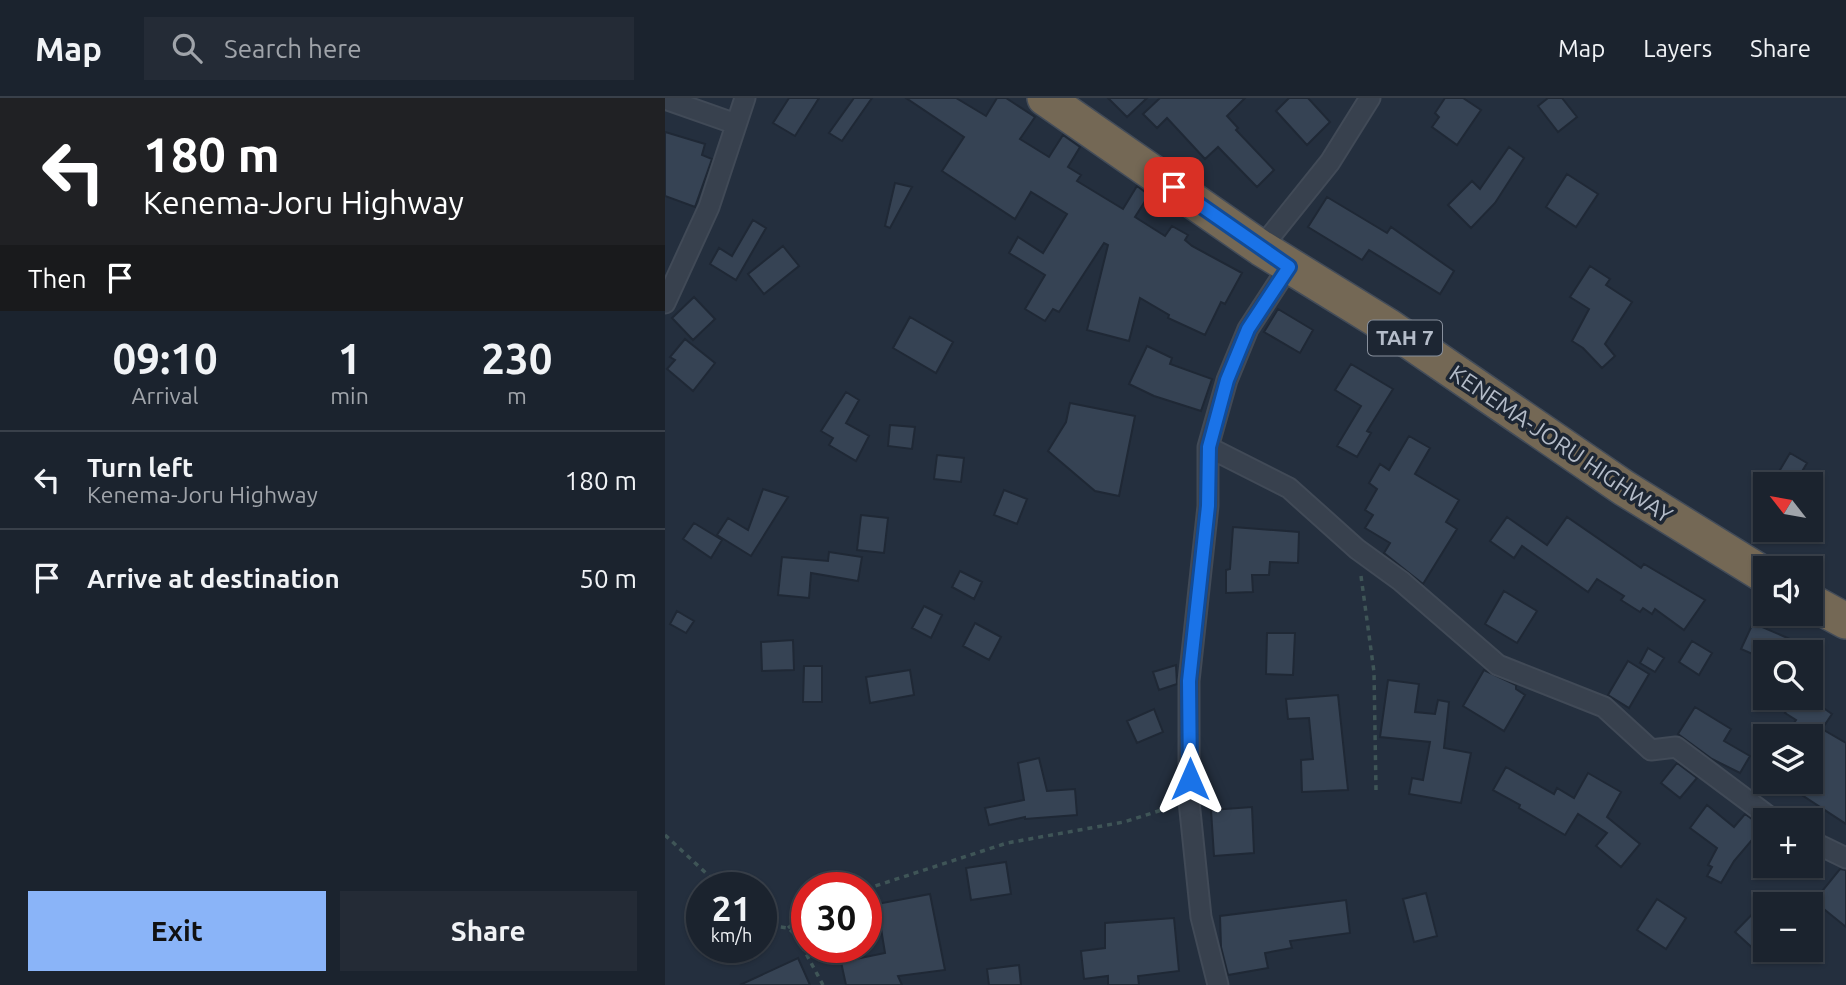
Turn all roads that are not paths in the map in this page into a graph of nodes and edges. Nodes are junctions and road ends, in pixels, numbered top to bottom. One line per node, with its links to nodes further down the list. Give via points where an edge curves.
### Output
1 (745, 98): 5 (street)
2 (1045, 98): 6 (highway, KENEMA-JORU HIGHWAY / TAH 7)
3 (1370, 98): 6 (street)
4 (665, 99): 5 (street)
5 (736, 124): 7 (street, via 709,207)
6 (1275, 258): 8 (street, via 1227,380); 9 (highway, KENEMA-JORU HIGHWAY / TAH 7, via 1389,327 1624,488)
7 (665, 303)
8 (1209, 447): 12 (street, via 1289,488 1498,665 1604,707 1651,750 1676,747); 15 (street, via 1206,532 1189,681 1189,801 1201,917)
9 (1753, 568)
10 (1823, 609): 11 (highway)
11 (1846, 621)
12 (1758, 808)
13 (1823, 847): 14 (street)
14 (1846, 858)
15 (1217, 985)

